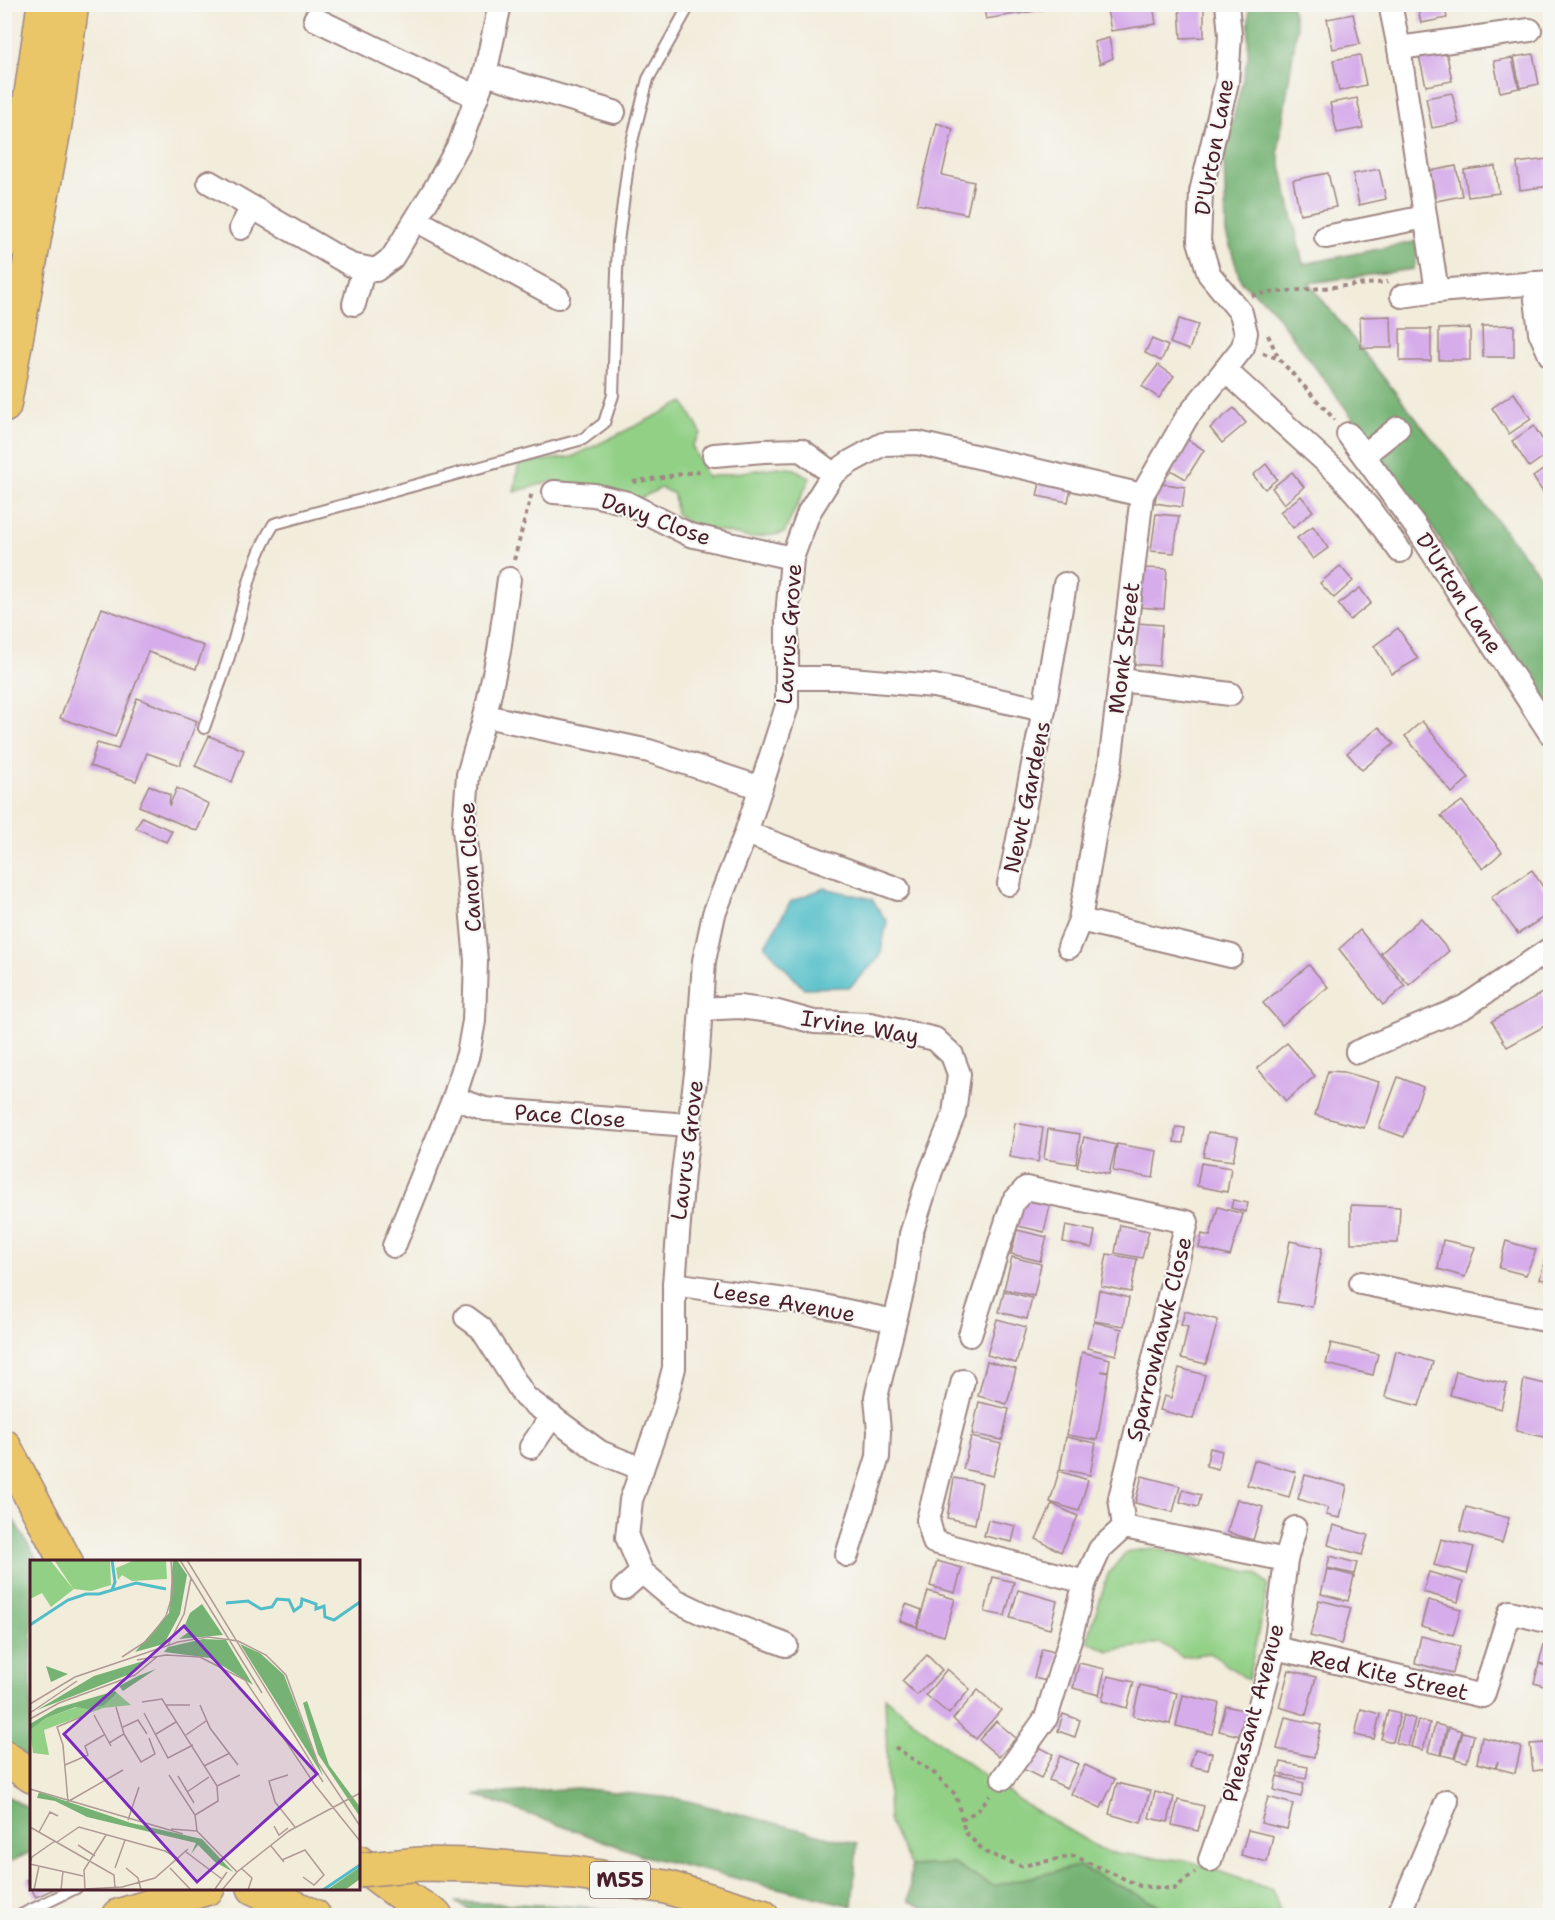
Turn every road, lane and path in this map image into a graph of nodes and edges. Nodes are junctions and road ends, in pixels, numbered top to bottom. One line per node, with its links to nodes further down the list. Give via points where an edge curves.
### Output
1 (44, 4): 19 (highway)
2 (72, 4): 30 (highway, via 55,124)
3 (500, 4): 10 (street)
4 (690, 4): 47 (lane, via 648,79 630,150 618,242 613,395 604,423 583,439 274,524 250,574 231,651)
5 (1227, 4): 27 (street, D'Urton Lane, via 1227,82 1201,192 1199,241 1209,274 1241,313 1246,333)
6 (1390, 4): 9 (street)
7 (315, 19): 11 (street)
8 (1530, 30): 9 (street)
9 (1399, 48): 15 (street)
10 (485, 74): 11 (street); 12 (street)
11 (477, 97): 16 (street, via 460,143)
12 (614, 112)
13 (209, 182): 14 (street)
14 (252, 207): 17 (street); 20 (street, via 351,265)
15 (1425, 217): 18 (street); 22 (street)
16 (416, 220): 20 (street, via 392,258 376,270); 24 (street)
17 (241, 228)
18 (1326, 237)
19 (4, 242)
20 (364, 268): 25 (street)
21 (1542, 283): 22 (street); 28 (street, via 1540,332)
22 (1437, 291): 23 (street)
23 (1402, 296)
24 (558, 297)
25 (354, 304)
26 (1264, 328): 32 (path, via 1280,359)
27 (1243, 347): 29 (street, Monk Street)
28 (1551, 355)
29 (1226, 370): 37 (street, Monk Street, via 1187,417); 38 (street, via 1338,473)
30 (4, 406)
31 (1398, 428): 34 (street)
32 (1347, 434): 34 (street, D'Urton Lane)
33 (714, 455): 35 (street, via 801,450)
34 (1364, 455): 48 (street, D'Urton Lane)
35 (833, 474): 37 (street, Laurus Grove, via 883,444 918,443); 39 (street, Laurus Grove, via 809,512)
36 (554, 492): 39 (street, Davy Close, via 627,503 690,535)
37 (1142, 495): 43 (street, Monk Street)
38 (1400, 551)
39 (792, 558): 42 (street, Laurus Grove)
40 (509, 579): 46 (street, Canon Close)
41 (1065, 584): 45 (street, Newt Gardens)
42 (788, 678): 45 (street, Newt Gardens, via 934,686); 49 (street, Laurus Grove, via 787,706)
43 (1121, 680): 44 (street); 53 (street, Monk Street, via 1110,765 1096,820)
44 (1230, 694)
45 (1044, 710): 51 (street, Newt Gardens)
46 (485, 716): 49 (street, via 649,751); 59 (street, Canon Close, via 468,775 464,828 476,962 474,1021)
47 (204, 728)
48 (1551, 733)
49 (761, 788): 50 (street, Laurus Grove)
50 (746, 833): 52 (street); 57 (street, Laurus Grove, via 714,914 704,961)
51 (1009, 884)
52 (898, 888)
53 (1080, 920): 54 (street, Monk Street); 56 (street)
54 (1069, 947)
55 (1551, 949): 58 (street, via 1464,1007)
56 (1231, 956)
57 (701, 1009): 60 (street, Laurus Grove); 65 (street, Irvine Way, via 739,1007 814,1022 870,1024 935,1039 952,1055 959,1074 954,1114 911,1234)
58 (1357, 1052)
59 (454, 1098): 60 (street, Pace Close, via 485,1109); 61 (street)
60 (688, 1125): 63 (street, Laurus Grove)
61 (394, 1246)
62 (1362, 1283): 66 (street)
63 (674, 1284): 65 (street, Leese Avenue, via 814,1304); 72 (street, Laurus Grove, via 674,1368)
64 (466, 1317): 69 (street, via 481,1328 525,1397)
65 (894, 1321): 75 (street, via 876,1396 878,1456)
66 (1551, 1321)
67 (970, 1335): 73 (street, Sparrowhawk Close, via 1012,1202 1026,1188 1187,1222 1120,1498)
68 (963, 1381): 79 (street, via 928,1520 934,1542)
69 (552, 1416): 71 (street); 72 (street, via 600,1452)
70 (4, 1446): 76 (highway)
71 (531, 1447)
72 (642, 1469): 78 (street, Laurus Grove, via 631,1500 627,1537)
73 (1124, 1527): 77 (street); 79 (street, via 1100,1549)
74 (1295, 1528): 77 (street, Pheasant Avenue)
75 (847, 1555)
76 (65, 1560)
77 (1286, 1560): 83 (street, Pheasant Avenue)
78 (642, 1572): 80 (street); 82 (street, Laurus Grove, via 675,1600)
79 (1085, 1582): 87 (street, via 1046,1718)
80 (624, 1588)
81 (1551, 1622): 83 (street, Red Kite Street, via 1510,1612 1483,1696)
82 (786, 1645)
83 (1275, 1648): 90 (street, Pheasant Avenue, via 1246,1757)
84 (895, 1747): 89 (path, via 956,1794)
85 (4, 1757): 86 (highway)
86 (30, 1775)
87 (1003, 1778): 89 (path, via 978,1810)
88 (1447, 1801): 101 (street)
89 (962, 1820): 90 (path, via 965,1832 985,1852 1021,1866 1074,1856 1140,1886 1174,1889)
90 (1210, 1860)
91 (360, 1863): 99 (highway)
92 (360, 1870): 100 (highway, M55, bridge, via 420,1864 574,1873 666,1887)
93 (72, 1890): 96 (lane)
94 (202, 1890): 97 (highway)
95 (258, 1890): 98 (highway)
96 (19, 1916)
97 (118, 1916)
98 (314, 1916)
99 (436, 1916)
100 (762, 1916)
101 (1398, 1916)

